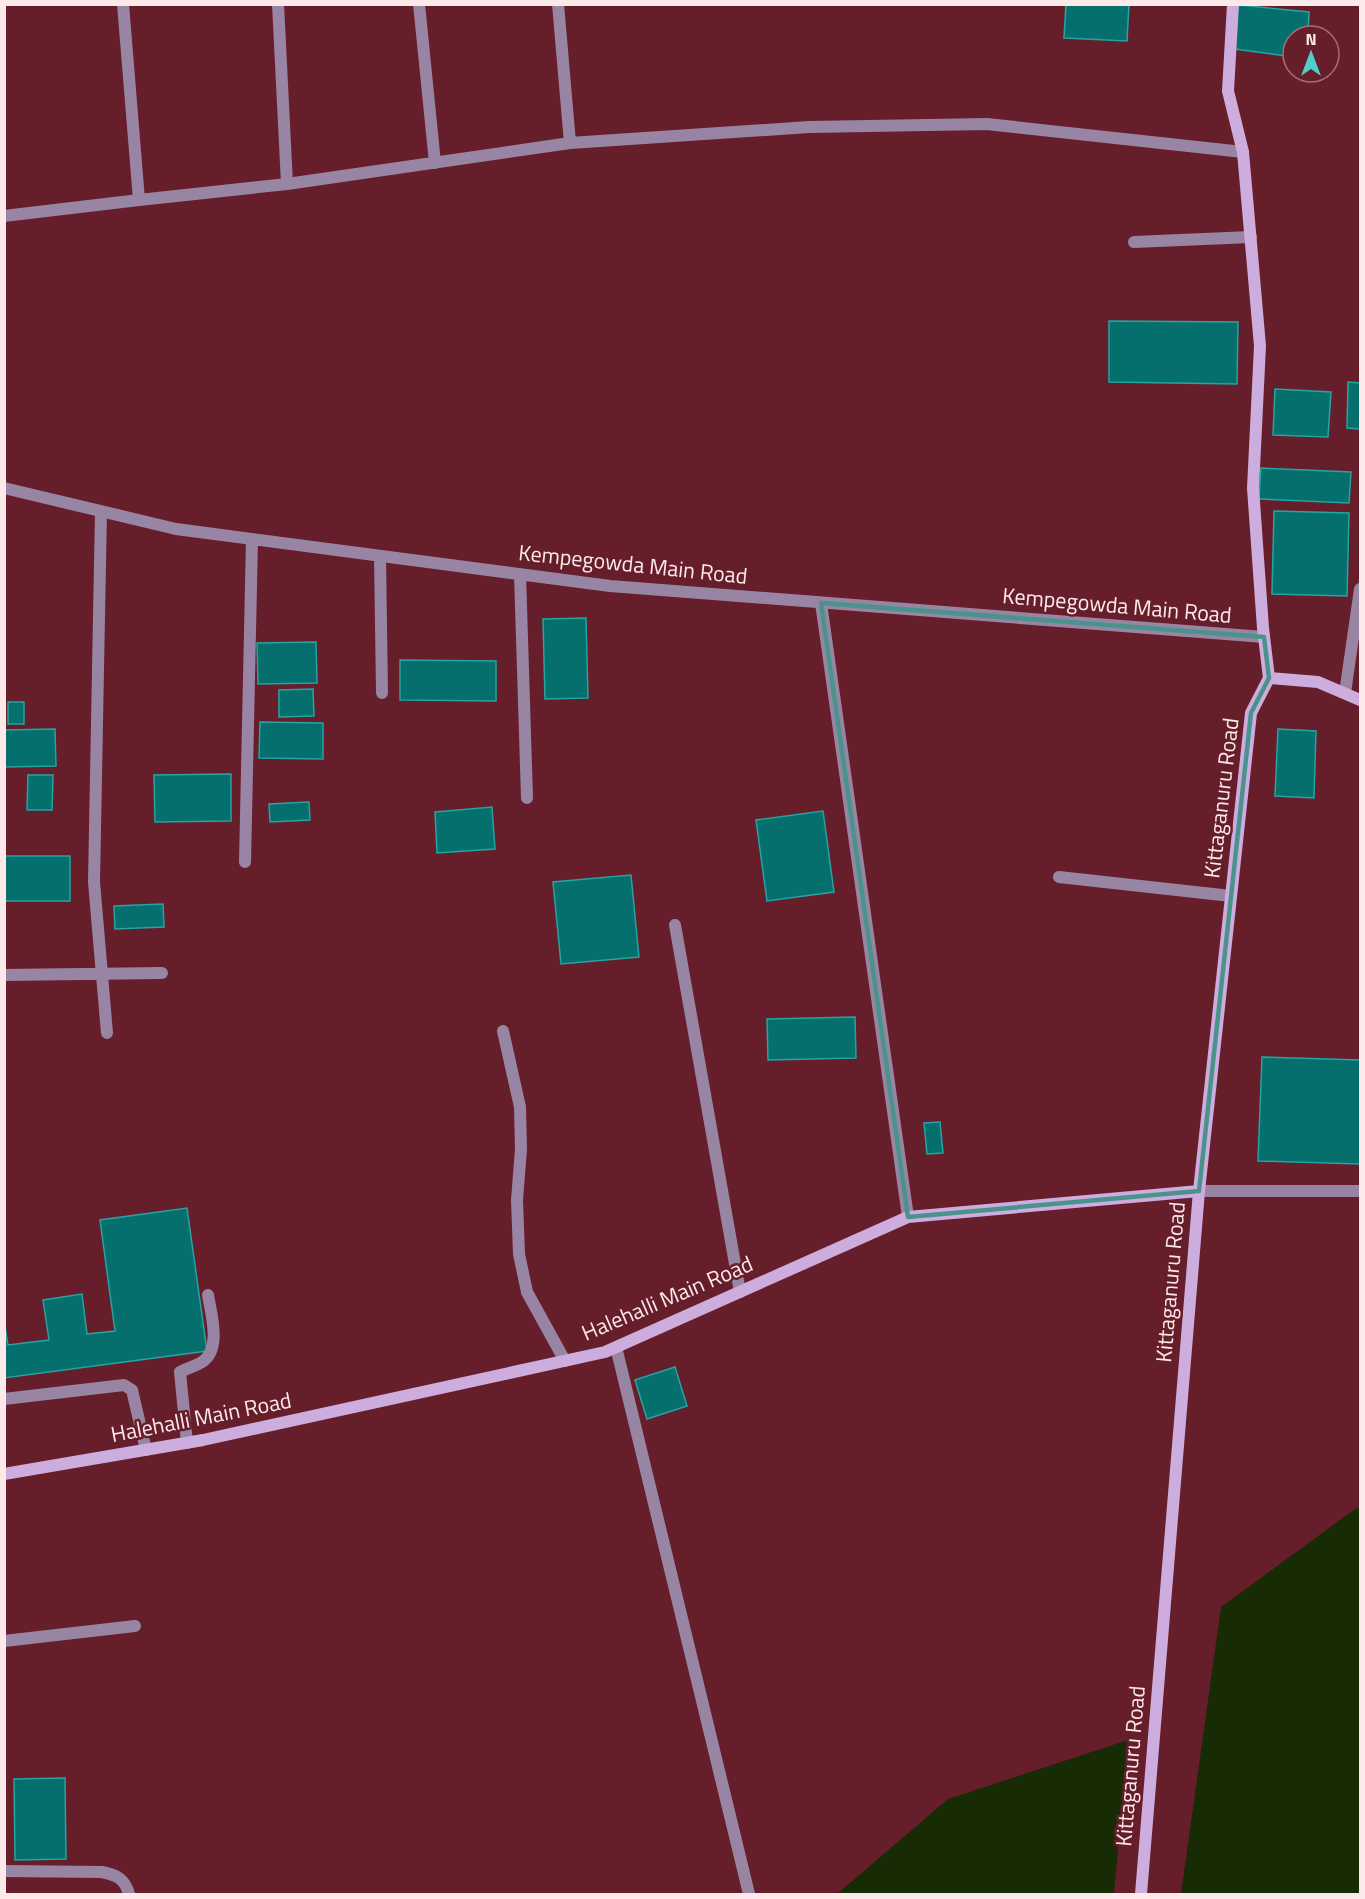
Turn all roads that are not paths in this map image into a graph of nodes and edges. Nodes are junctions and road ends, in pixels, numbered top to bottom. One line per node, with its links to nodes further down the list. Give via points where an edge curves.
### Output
1 (123, 4): 10 (street)
2 (278, 4): 9 (street)
3 (419, 4): 8 (street)
4 (558, 4): 6 (street)
5 (1233, 4): 7 (main road, via 1228,92)
6 (570, 143): 7 (street, via 809,127 987,124); 8 (street)
7 (1243, 152): 12 (main road)
8 (435, 163): 9 (street)
9 (287, 184): 10 (street)
10 (139, 200): 11 (street)
11 (4, 216)
12 (1251, 237): 13 (street); 21 (main road, via 1260,346 1253,489)
13 (1134, 242)
14 (4, 488): 15 (street, Kempegowda Main Road)
15 (101, 511): 16 (street, Kempegowda Main Road, via 176,529); 31 (street, via 94,882)
16 (252, 539): 17 (street, Kempegowda Main Road); 27 (street)
17 (380, 556): 18 (street, Kempegowda Main Road); 23 (street)
18 (520, 574): 20 (street, Kempegowda Main Road, via 610,586); 26 (street)
19 (1360, 589): 24 (street)
20 (821, 603): 21 (street, Kempegowda Main Road); 38 (street)
21 (1264, 637): 22 (main road)
22 (1269, 678): 24 (main road, via 1318,682); 29 (main road, Kittaganuru Road, via 1251,713)
23 (382, 693)
24 (1345, 693): 25 (main road)
25 (1360, 700)
26 (527, 798)
27 (245, 862)
28 (1059, 877): 29 (street)
29 (1231, 896): 36 (main road, Kittaganuru Road)
30 (675, 925): 39 (street)
31 (102, 973): 32 (street); 33 (street); 35 (street)
32 (162, 973)
33 (4, 975)
34 (503, 1031): 42 (street, via 520,1107 519,1254 527,1292)
35 (107, 1033)
36 (1199, 1191): 37 (street); 38 (main road, Halehalli Main Road); 52 (main road, Kittaganuru Road)
37 (1360, 1191)
38 (908, 1217): 39 (main road, Halehalli Main Road)
39 (740, 1292): 41 (main road, Halehalli Main Road)
40 (208, 1295): 44 (street, via 212,1351 202,1362 180,1372)
41 (616, 1347): 42 (main road, Halehalli Main Road); 51 (street)
42 (565, 1361): 44 (main road, Halehalli Main Road)
43 (4, 1399): 45 (street, via 124,1384 132,1390)
44 (187, 1443): 45 (main road, Halehalli Main Road)
45 (146, 1450): 46 (main road, Halehalli Main Road)
46 (4, 1474)
47 (135, 1626): 48 (street)
48 (4, 1641)
49 (4, 1872): 50 (street, via 102,1872 117,1875)
50 (129, 1894)
51 (749, 1894)
52 (1141, 1894)

